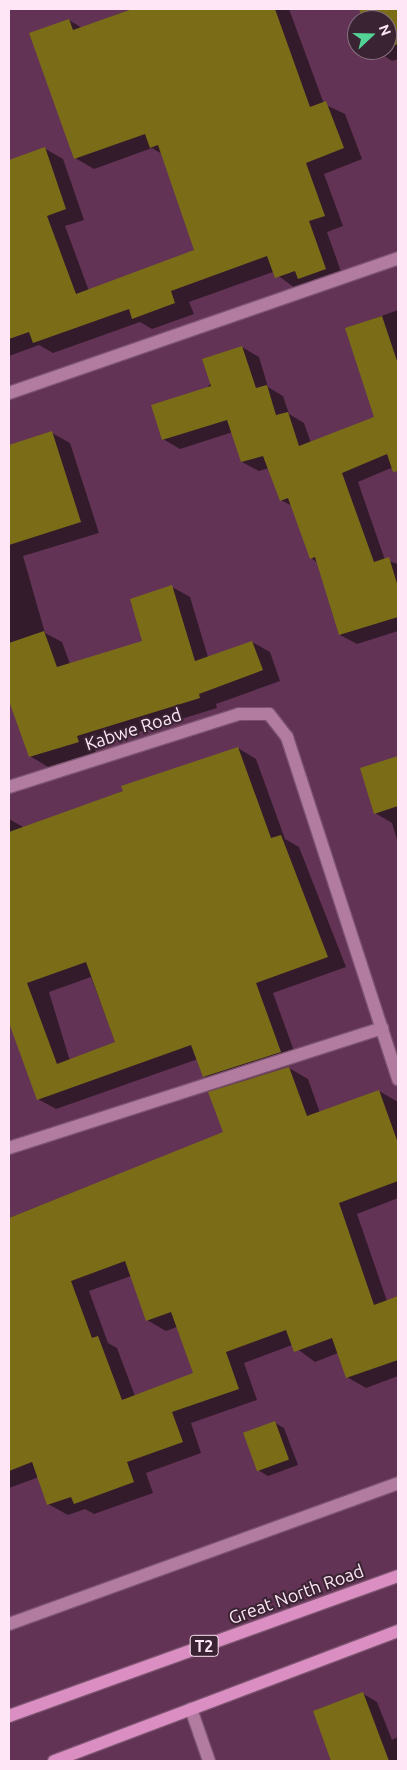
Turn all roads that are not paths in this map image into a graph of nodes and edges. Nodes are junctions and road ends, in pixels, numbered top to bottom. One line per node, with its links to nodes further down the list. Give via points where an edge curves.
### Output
1 (398, 258): 2 (street)
2 (9, 393)
3 (9, 787): 4 (street, Kabwe Road, via 239,714 269,714 286,736)
4 (382, 1028): 5 (street); 6 (street)
5 (398, 1080)
6 (9, 1148)
7 (398, 1483): 9 (street)
8 (398, 1576): 12 (main road, Great North Road / T2)
9 (9, 1624)
10 (398, 1631): 11 (main road)
11 (192, 1709): 13 (main road); 14 (street)
12 (9, 1716)
13 (54, 1761)
14 (209, 1761)

